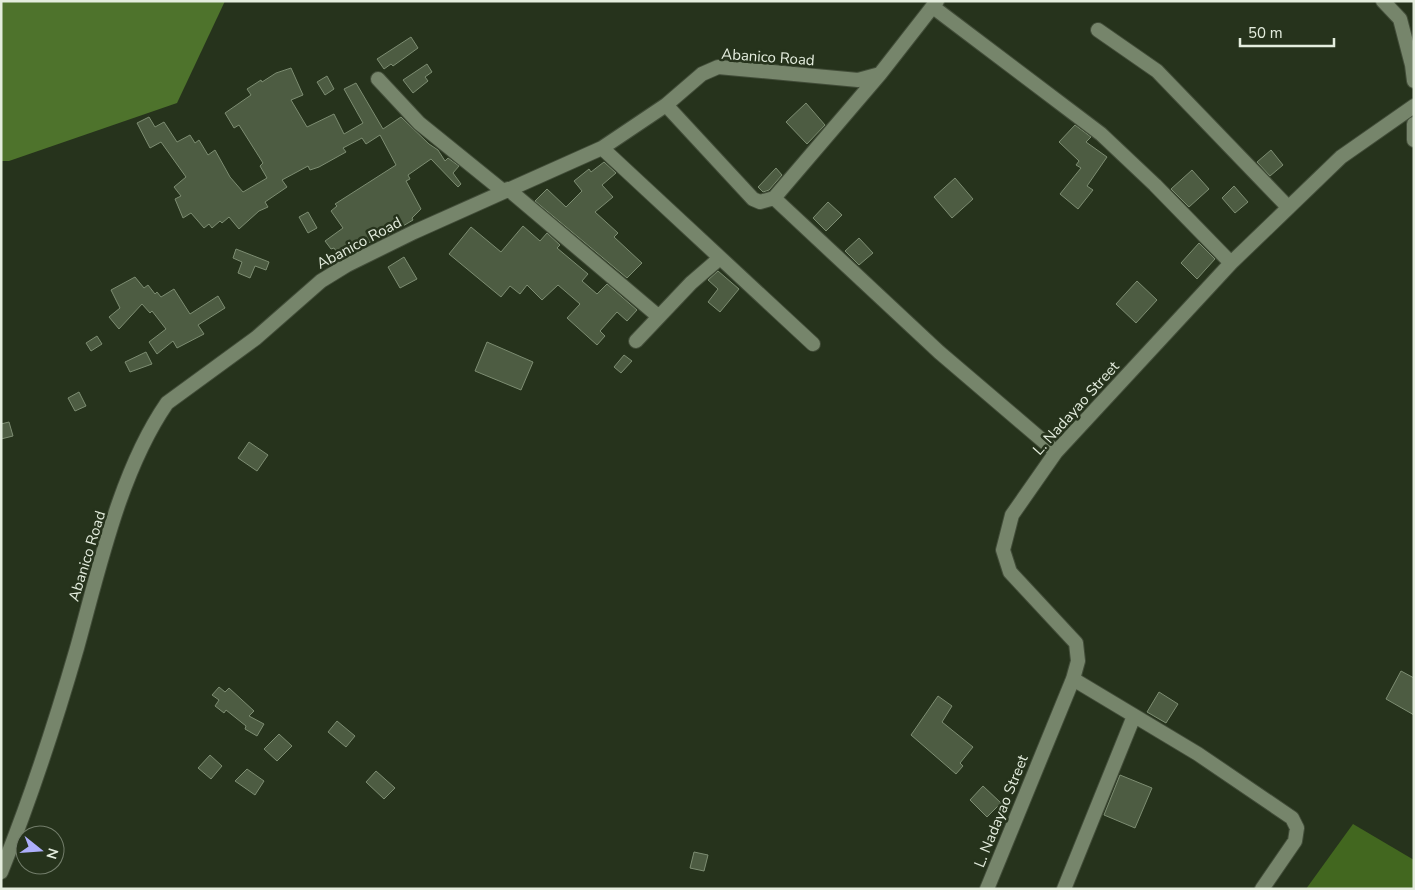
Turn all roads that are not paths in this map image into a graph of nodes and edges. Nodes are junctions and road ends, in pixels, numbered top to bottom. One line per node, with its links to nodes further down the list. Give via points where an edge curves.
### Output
1 (1383, 1): 6 (street, via 1400,19)
2 (935, 4): 4 (street); 16 (street, via 1101,134 1155,184)
3 (1098, 30): 14 (street, via 1157,71)
4 (880, 74): 7 (street, Abanico Road, via 858,80 718,67 702,74); 13 (street)
5 (378, 79): 12 (street, via 419,123)
6 (1414, 81)
7 (666, 105): 11 (street, Abanico Road); 13 (street, via 753,199 760,202)
8 (1414, 106): 14 (street, L. Nadayao Street, via 1341,156)
9 (1414, 124): 10 (street)
10 (1414, 140)
11 (602, 148): 12 (street, Abanico Road); 15 (street)
12 (505, 190): 17 (street); 23 (street, Abanico Road, via 347,265 321,281 256,338 167,403 153,424 131,473 105,548 35,787)
13 (774, 198): 20 (street, via 939,352)
14 (1288, 207): 16 (street, L. Nadayao Street)
15 (720, 258): 17 (street); 19 (street)
16 (1231, 263): 20 (street, L. Nadayao Street)
17 (658, 316): 18 (street)
18 (636, 341)
19 (812, 344)
20 (1056, 452): 21 (street, L. Nadayao Street, via 1012,515 1003,550 1010,572 1076,643 1078,661)
21 (1073, 679): 22 (street); 24 (street, L. Nadayao Street)
22 (1134, 716): 25 (street); 26 (street, via 1198,754 1292,818 1297,828 1295,841)
23 (1, 872)
24 (987, 889)
25 (1064, 889)
26 (1262, 889)

